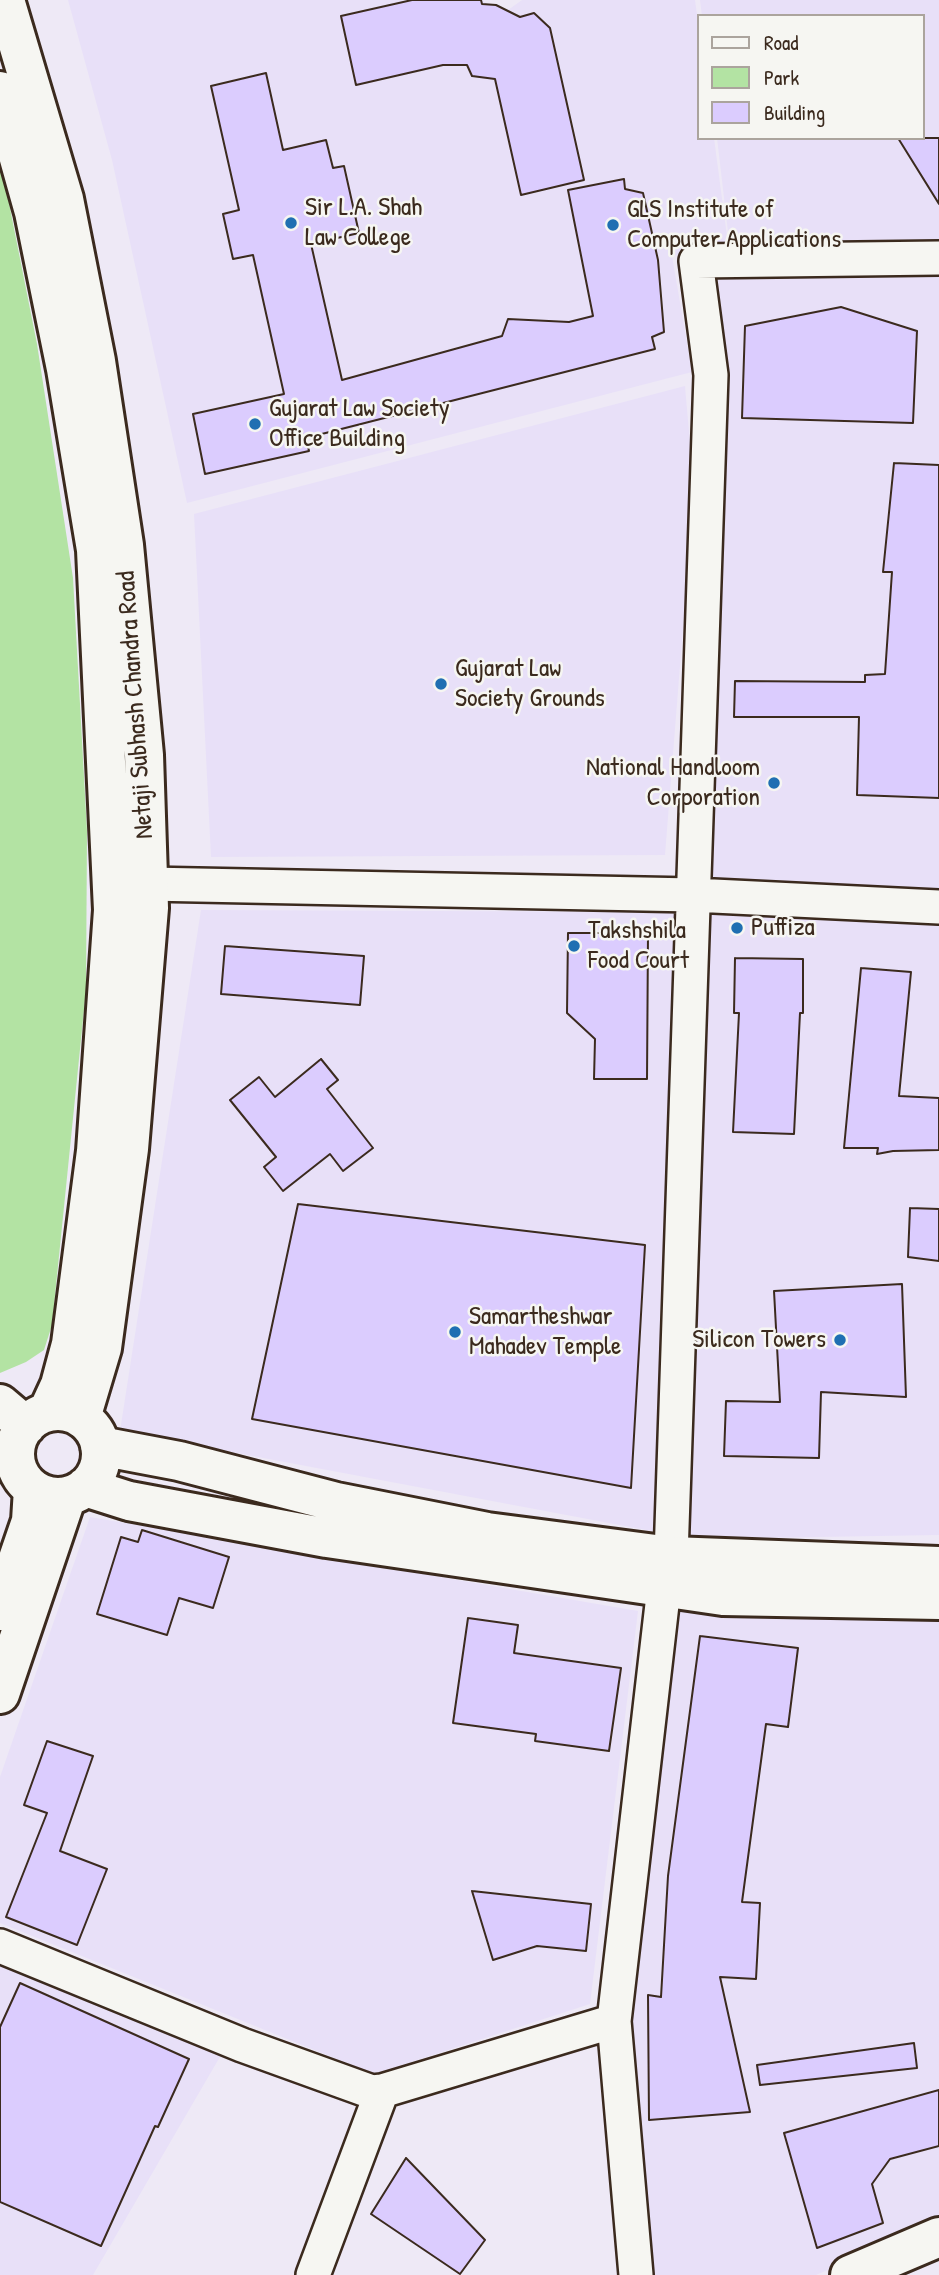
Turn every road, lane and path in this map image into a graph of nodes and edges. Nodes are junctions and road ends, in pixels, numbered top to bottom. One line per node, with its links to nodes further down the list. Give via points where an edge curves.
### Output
1 (5, 0): 4 (main road, Netaji Subhash Chandra Road, via 64,200 96,361 124,545 144,755)
2 (0, 91): 7 (main road, Netaji Subhash Chandra Road, via 34,212 96,550 113,910 96,1151 71,1344)
3 (939, 258): 5 (street, via 696,261 711,375)
4 (148, 884): 5 (street); 7 (main road, Netaji Subhash Chandra Road, via 129,1149 102,1348)
5 (693, 895): 6 (street); 9 (street)
6 (939, 907)
7 (46, 1448): 9 (main road, via 179,1461 336,1502); 11 (main road, Netaji Subhash Chandra Road, via 31,1521); 12 (main road, Netaji Subhash Chandra Road)
8 (939, 1566): 9 (main road)
9 (667, 1571): 10 (main road, via 723,1596); 14 (street)
10 (939, 1600)
11 (0, 1611)
12 (0, 1694)
13 (0, 1946): 15 (street, via 242,2045 372,2092)
14 (614, 2021): 15 (street); 18 (street)
15 (382, 2091): 17 (street)
16 (939, 2237): 19 (main road)
17 (313, 2275)
18 (636, 2275)
19 (850, 2275)

